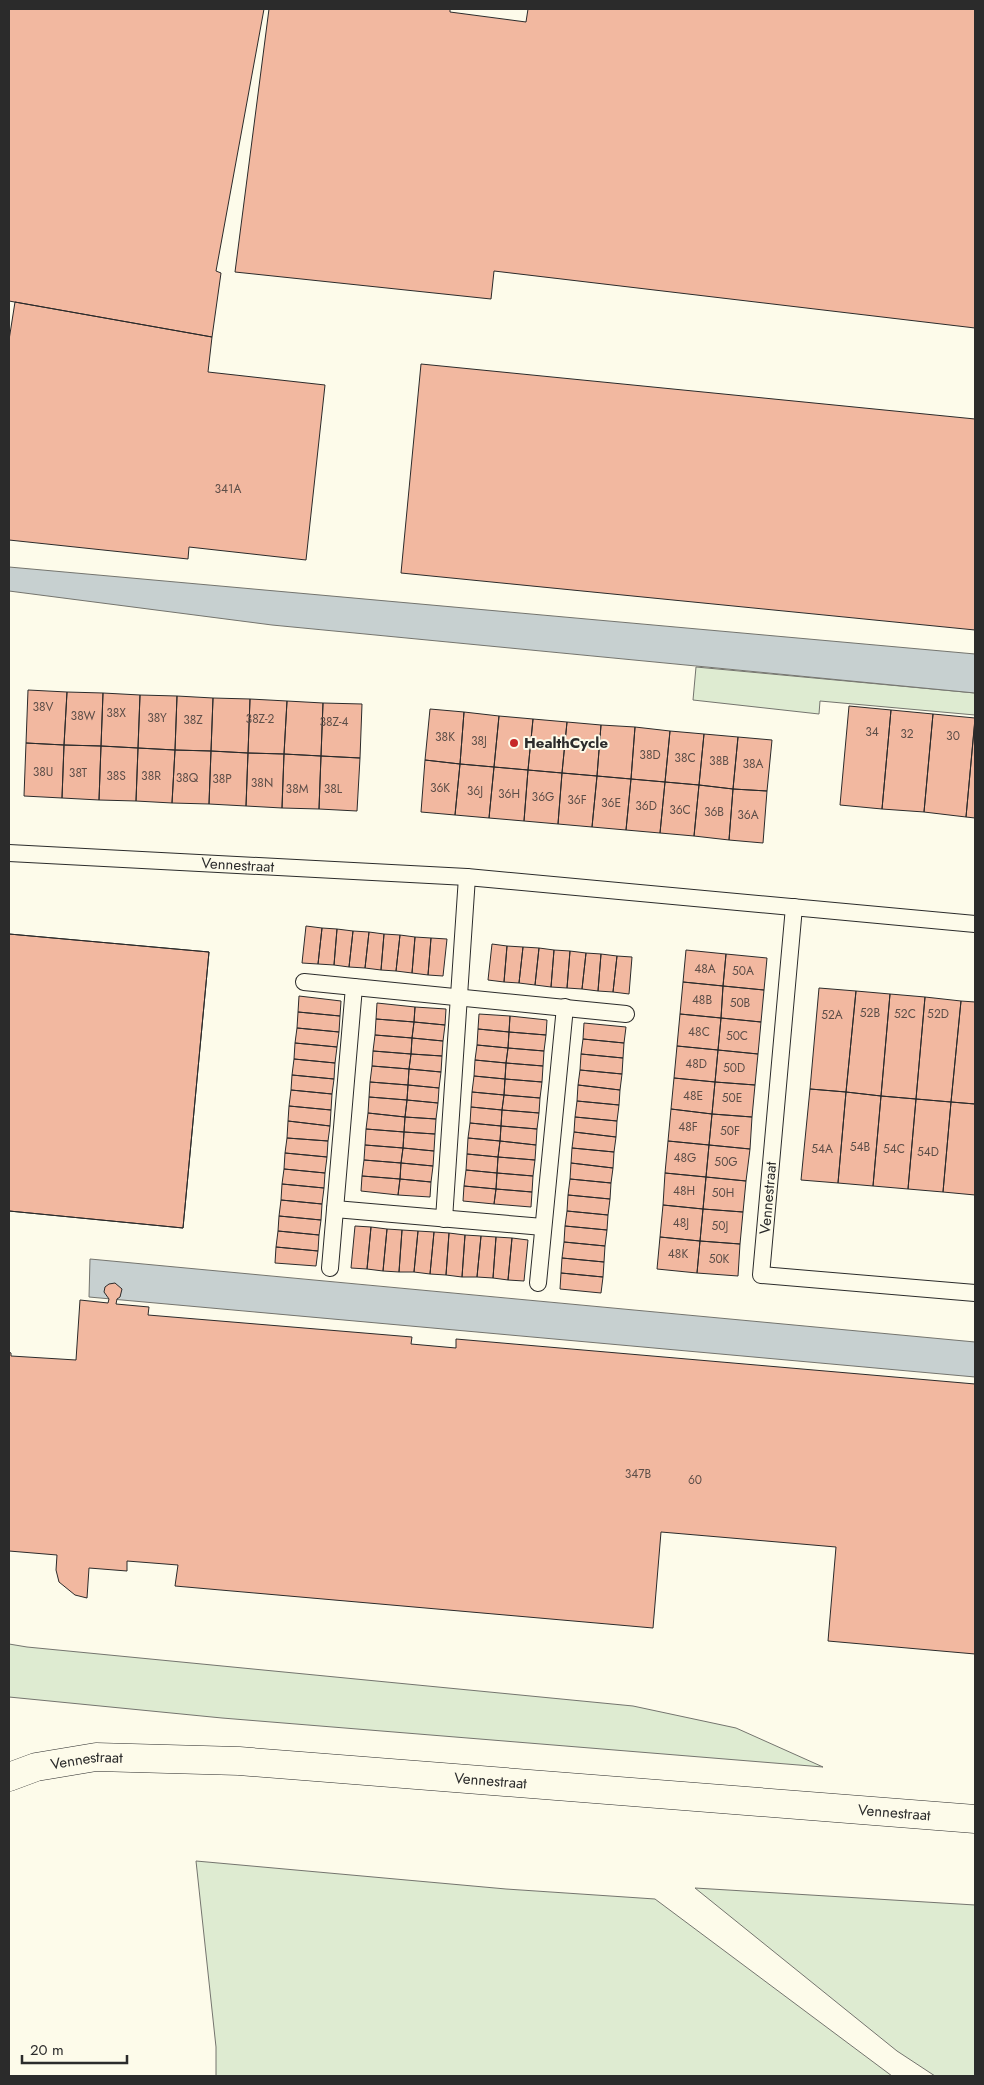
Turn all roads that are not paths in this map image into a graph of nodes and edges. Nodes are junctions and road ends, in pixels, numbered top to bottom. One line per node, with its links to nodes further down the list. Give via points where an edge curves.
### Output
1 (9, 853): 2 (lane, Vennestraat)
2 (467, 877): 3 (lane, Vennestraat); 7 (lane)
3 (794, 907): 4 (lane, Vennestraat); 15 (lane, Vennestraat, via 761,1275)
4 (975, 924)
5 (304, 982): 6 (lane)
6 (354, 987): 7 (lane); 10 (lane)
7 (459, 997): 8 (lane); 11 (lane)
8 (565, 1007): 9 (lane); 12 (lane)
9 (626, 1014)
10 (335, 1208): 11 (lane); 13 (lane)
11 (444, 1219): 12 (lane)
12 (543, 1227): 14 (lane)
13 (330, 1268)
14 (538, 1283)
15 (975, 1294)
16 (9, 1777): 17 (street, Vennestraat, via 36,1767 96,1756 239,1761)
17 (975, 1819)

